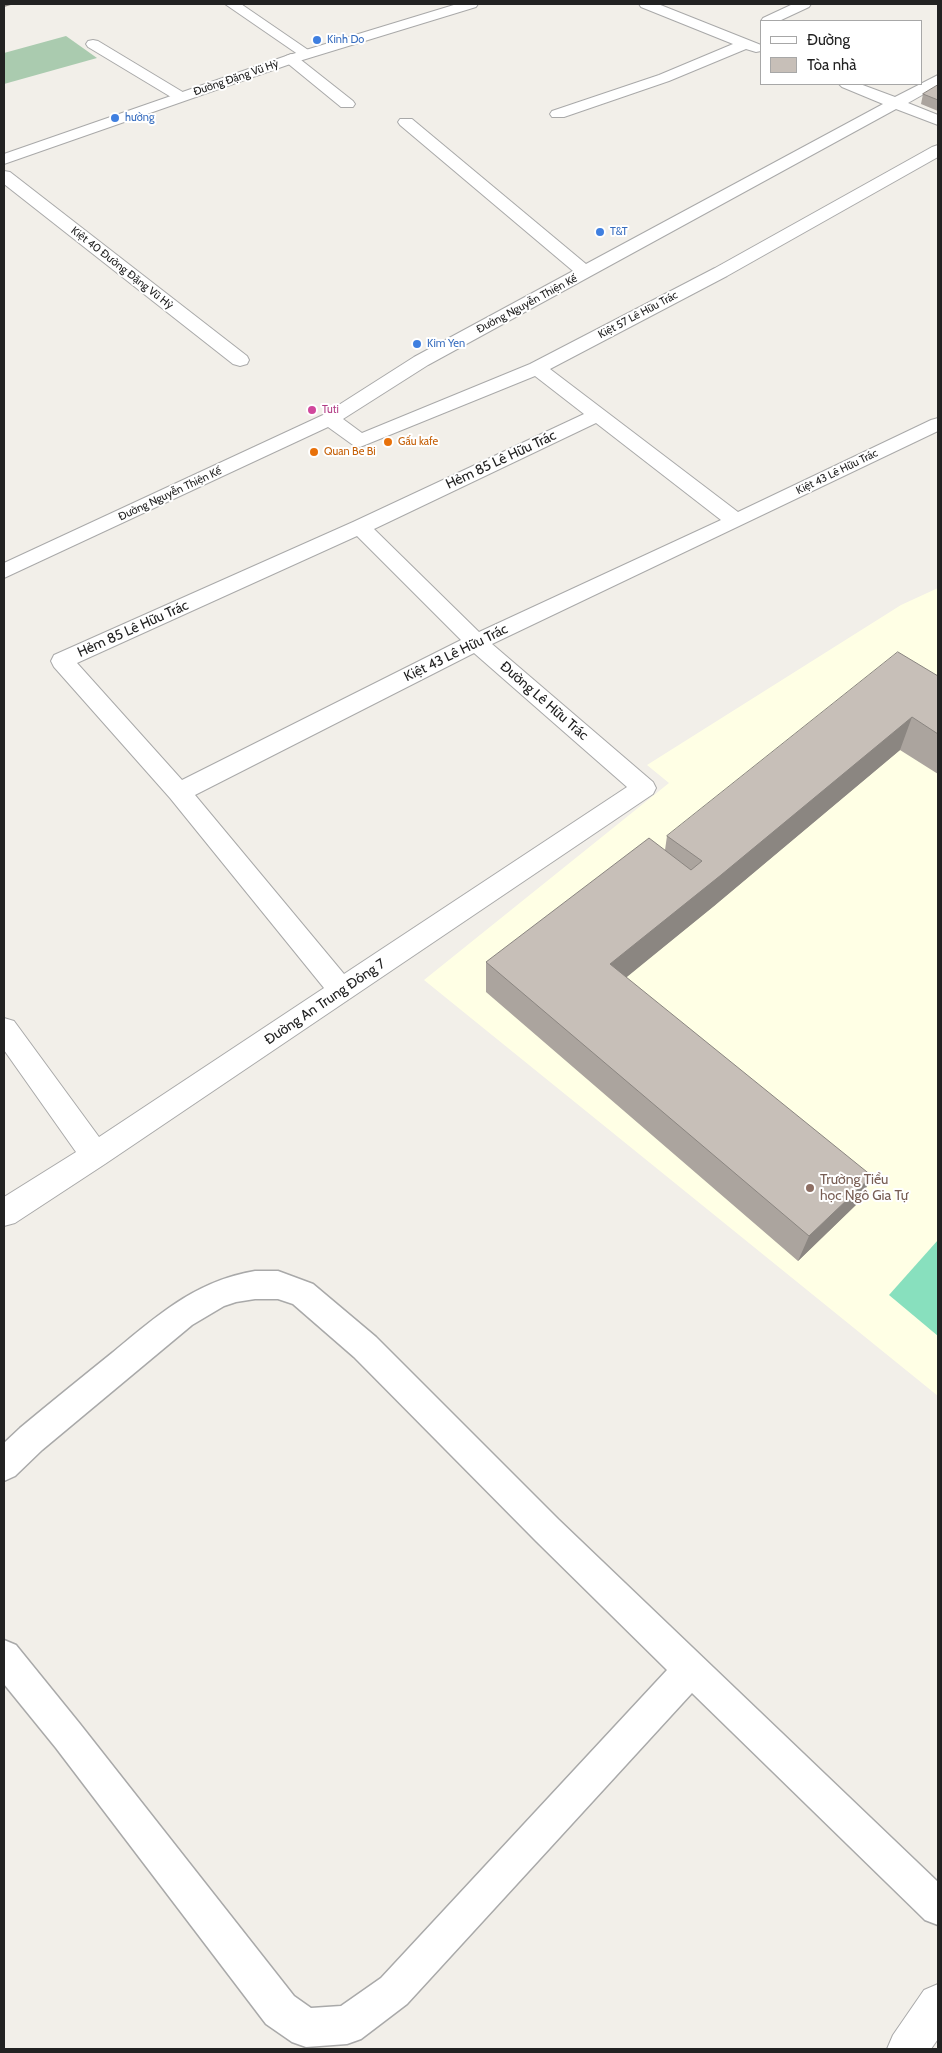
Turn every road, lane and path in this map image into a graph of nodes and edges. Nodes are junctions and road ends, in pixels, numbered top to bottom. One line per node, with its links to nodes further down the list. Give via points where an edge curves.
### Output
1 (232, 4): 10 (street)
2 (470, 4): 10 (street, Đường Đặng Vũ Hỷ)
3 (646, 4): 7 (street)
4 (804, 4): 5 (street)
5 (770, 20)
6 (760, 26): 7 (street)
7 (739, 42): 9 (street); 17 (street, via 664,78)
8 (93, 44): 14 (street)
9 (760, 50)
10 (306, 54): 11 (street, Đường Đặng Vũ Hỷ)
11 (291, 59): 14 (street, Đường Đặng Vũ Hỷ); 16 (street)
12 (938, 80): 15 (street, Đường Nguyễn Thiện Kế)
13 (850, 85): 15 (street)
14 (181, 97): 21 (street, Đường Đặng Vũ Hỷ)
15 (896, 103): 18 (street); 23 (street, Đường Nguyễn Thiện Kế)
16 (347, 104)
17 (558, 114)
18 (938, 120)
19 (406, 122): 23 (street)
20 (938, 150): 25 (street, Kiệt 57 Lê Hữu Trác, via 721,272)
21 (4, 159)
22 (4, 176): 24 (street, Kiệt 40 Đường Đặng Vũ Hỷ)
23 (585, 272): 27 (street, Đường Nguyễn Thiện Kế, via 422,361)
24 (240, 360)
25 (537, 368): 26 (street); 27 (street, Kiệt 57 Lê Hữu Trác, via 360,441)
26 (597, 415): 29 (street); 30 (street, Hẻm 85 Lê Hữu Trác)
27 (330, 419): 31 (street, Đường Nguyễn Thiện Kế)
28 (938, 424): 29 (street, Kiệt 43 Lê Hữu Trác)
29 (736, 521): 32 (street, Kiệt 43 Lê Hữu Trác)
30 (360, 526): 32 (street, Đường Lê Hữu Trác); 34 (street, Hẻm 85 Lê Hữu Trác, via 62,661)
31 (4, 571)
32 (476, 642): 33 (street, Đường Lê Hữu Trác); 34 (street, Kiệt 43 Lê Hữu Trác)
33 (644, 788): 35 (street, Đường An Trung Đông 7)
34 (179, 792): 35 (street, Hẻm 85 Lê Hữu Trác)
35 (342, 991): 37 (street, Đường An Trung Đông 7)
36 (4, 1029): 37 (street)
37 (95, 1155): 38 (street, Đường An Trung Đông 7)
38 (4, 1213)
39 (4, 1465): 41 (lane, via 30,1439 181,1315 214,1296 236,1288 278,1285 303,1294 365,1347)
40 (4, 1657): 41 (lane, via 280,2010 306,2028 347,2025 394,1991)
41 (691, 1669): 42 (lane)
42 (938, 1907)
43 (938, 2004): 44 (street)
44 (907, 2049)

